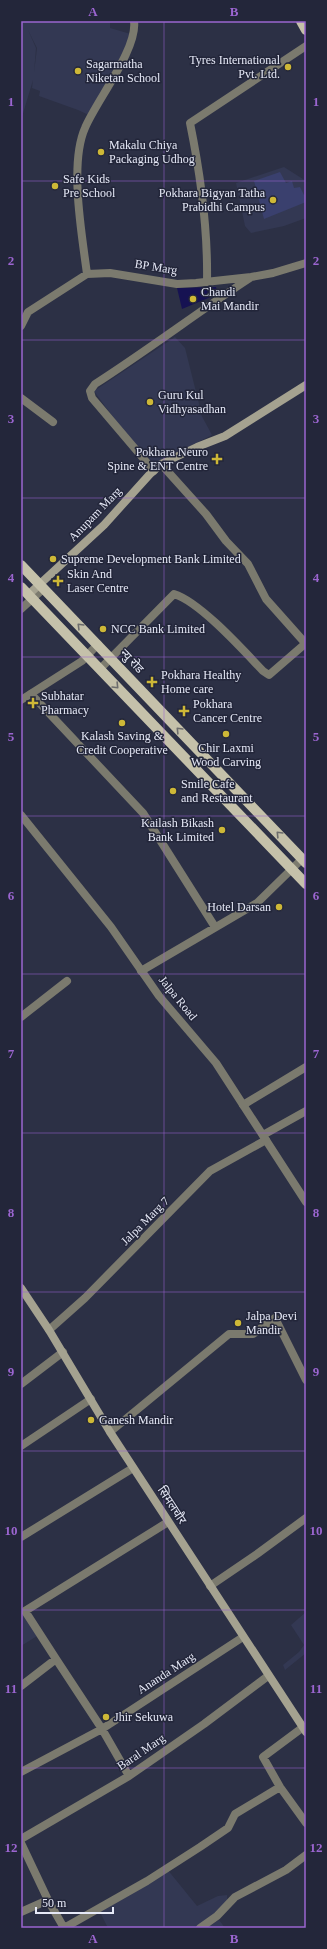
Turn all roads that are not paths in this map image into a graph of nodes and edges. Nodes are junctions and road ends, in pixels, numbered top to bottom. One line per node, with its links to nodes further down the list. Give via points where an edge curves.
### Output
1 (134, 21): 6 (street, via 135,29 123,59 84,128 79,145 78,207)
2 (301, 21): 3 (main road)
3 (306, 30)
4 (306, 46): 8 (street, via 190,123 202,181 208,246)
5 (306, 263): 7 (street, BP Marg)
6 (87, 274): 8 (street, BP Marg, via 128,275 177,284); 9 (street, via 28,312)
7 (251, 277): 8 (street, BP Marg); 14 (street, via 95,384 90,391 92,398)
8 (207, 282)
9 (21, 326)
10 (304, 387): 13 (main road, Anupam Marg, via 225,436 197,446)
11 (21, 398): 12 (street)
12 (53, 422)
13 (161, 464): 14 (main road, Anupam Marg); 19 (street, via 248,564 266,599)
14 (154, 471): 16 (main road, Anupam Marg, via 104,525)
15 (21, 565): 16 (main road, न्यु रोड)
16 (41, 586): 17 (main road, Anupam Marg); 20 (main road, न्यु रोड, one-way to 16)
17 (27, 594): 18 (street); 21 (main road)
18 (21, 609)
19 (306, 643): 22 (street, via 269,675 208,617 181,596 174,594)
20 (98, 644): 21 (street); 22 (main road, न्यु रोड)
21 (87, 656): 23 (main road); 24 (street)
22 (110, 658): 23 (street); 27 (main road, न्यु रोड, one-way to 22)
23 (100, 669): 28 (main road, one-way to 28)
24 (31, 694): 25 (street); 30 (street, via 143,813)
25 (21, 700)
26 (21, 815): 31 (street, Jalpa Road, via 111,927)
27 (304, 861): 28 (street)
28 (292, 870): 29 (main road); 30 (street, via 257,903)
29 (306, 884)
30 (215, 927): 31 (street)
31 (141, 971): 35 (street, Jalpa Road, via 216,1063)
32 (67, 980): 33 (street)
33 (21, 1017)
34 (306, 1067): 35 (street)
35 (243, 1105): 37 (street, Jalpa Road)
36 (306, 1111): 37 (street, Jalpa Marg 7)
37 (265, 1138): 38 (street, Jalpa Road); 40 (street, Jalpa Marg 7, via 210,1171 85,1298)
38 (306, 1202)
39 (21, 1288): 40 (main road, सिमलचौर)
40 (49, 1330): 41 (main road, सिमलचौर)
41 (62, 1352): 43 (street); 44 (main road, सिमलचौर)
42 (306, 1380): 45 (street, via 275,1318 253,1334 229,1334)
43 (21, 1384)
44 (91, 1399): 45 (main road, सिमलचौर); 46 (street)
45 (110, 1432): 47 (main road, सिमलचौर)
46 (21, 1446)
47 (133, 1468): 49 (main road, सिमलचौर); 50 (street)
48 (306, 1518): 51 (street)
49 (168, 1522): 51 (main road, सिमलचौर); 53 (street, via 25,1611)
50 (21, 1537)
51 (210, 1586): 52 (main road, सिमलचौर)
52 (243, 1637): 54 (main road, सिमलचौर); 56 (street, Ananda Marg)
53 (56, 1659): 55 (street); 56 (street)
54 (268, 1676): 57 (main road, सिमलचौर); 59 (street, Baral Marg)
55 (21, 1686)
56 (102, 1729): 58 (street, Ananda Marg); 59 (street)
57 (304, 1730): 60 (street, via 263,1757)
58 (21, 1772)
59 (129, 1776): 62 (street, Baral Marg)
60 (280, 1787): 61 (street); 65 (street, via 235,1814 228,1828 200,1847 147,1881 64,1928)
61 (306, 1823)
62 (21, 1839)
63 (21, 1843): 65 (street)
64 (306, 1855): 67 (street, via 286,1870 235,1897 217,1916)
65 (48, 1900): 66 (street)
66 (21, 1912)
67 (200, 1928)

